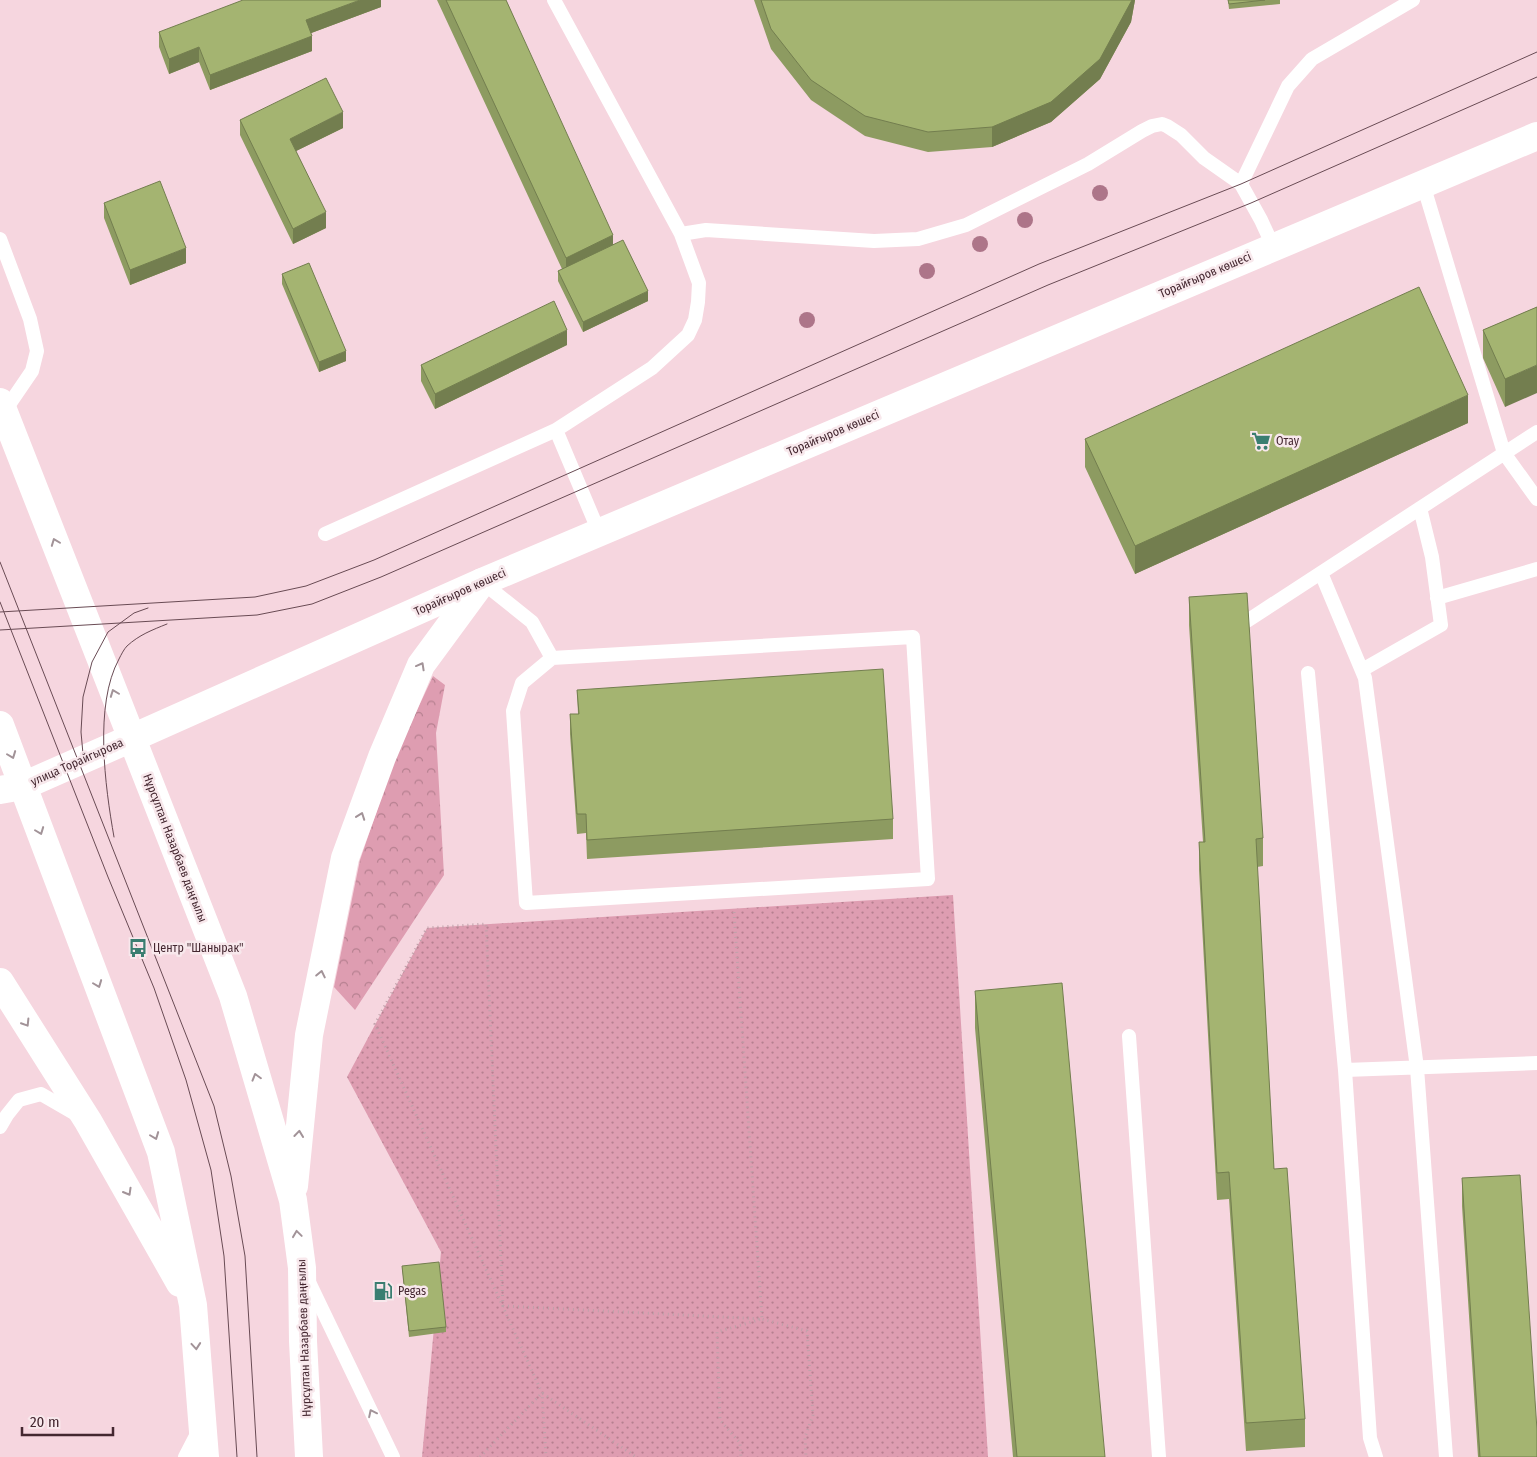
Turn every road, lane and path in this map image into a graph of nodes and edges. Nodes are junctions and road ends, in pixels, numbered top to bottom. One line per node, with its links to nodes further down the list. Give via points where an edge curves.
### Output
1 (554, 0): 6 (lane)
2 (1414, 0): 4 (lane, via 1312,59 1288,86)
3 (1537, 136): 5 (main road, Торайғыров көшесі)
4 (1242, 184): 6 (lane, via 1204,158 1181,135 1162,124 1142,131 1088,164 966,225 918,239 874,241 706,230); 8 (lane)
5 (1423, 184): 8 (main road, Торайғыров көшесі); 12 (lane)
6 (681, 234): 10 (lane, via 699,283 695,320 688,335 652,368)
7 (0, 239): 9 (lane, via 30,319 37,351 32,371)
8 (1273, 246): 15 (main road, Торайғыров көшесі)
9 (2, 407): 26 (main road, Нұрсұлтан Назарбаев даңғылы, one-way to 9)
10 (556, 430): 15 (lane); 16 (lane)
11 (1537, 432): 12 (lane)
12 (1504, 453): 13 (lane); 14 (lane)
13 (1537, 499)
14 (1420, 508): 18 (lane); 20 (lane, via 1432,558)
15 (599, 532): 19 (main road, Торайғыров көшесі)
16 (325, 534)
17 (1537, 569): 20 (lane)
18 (1322, 573): 21 (lane); 23 (lane)
19 (482, 582): 22 (lane, via 532,622); 26 (main road, Торайғыров көшесі); 36 (main road, one-way to 19, via 309,1035 345,858 420,664)
20 (1437, 598): 23 (lane, via 1441,625)
21 (1247, 621)
22 (552, 658): 22 (lane, via 522,683 513,711 526,903 928,879 913,638)
23 (1362, 670): 32 (lane)
24 (1308, 673): 33 (lane)
25 (0, 725): 27 (main road, one-way to 27)
26 (132, 738): 27 (main road, улица Торайгырова); 36 (main road, Нұрсұлтан Назарбаев даңғылы, one-way to 26, via 233,996)
27 (12, 788): 38 (main road, one-way to 38, via 161,1152)
28 (734, 909): 40 (path)
29 (0, 982): 34 (main road, one-way to 34)
30 (1129, 1036): 52 (lane)
31 (1537, 1063): 32 (lane)
32 (1417, 1068): 33 (lane); 54 (lane)
33 (1345, 1070): 53 (lane, via 1370,1438)
34 (88, 1121): 35 (lane, via 41,1094 20,1100); 38 (main road, one-way to 38)
35 (0, 1127)
36 (293, 1200): 37 (main road, Нұрсұлтан Назарбаев даңғылы, one-way to 36)
37 (302, 1268): 45 (main road, Нұрсұлтан Назарбаев даңғылы); 46 (lane, one-way to 37)
38 (193, 1306): 42 (main road, one-way to 42)
39 (503, 1306): 39 (path, via 375,1024 427,928 486,924); 40 (path); 41 (path)
40 (762, 1319): 50 (path, via 717,1332 720,1420 740,1443); 51 (path, via 807,1331 812,1415 805,1437)
41 (542, 1393): 47 (path); 48 (path); 49 (path)
42 (203, 1423): 43 (lane); 44 (main road)
43 (185, 1457)
44 (205, 1457)
45 (309, 1457)
46 (393, 1457)
47 (480, 1457)
48 (546, 1457)
49 (636, 1457)
50 (741, 1457)
51 (806, 1457)
52 (1159, 1457)
53 (1376, 1457)
54 (1446, 1457)

